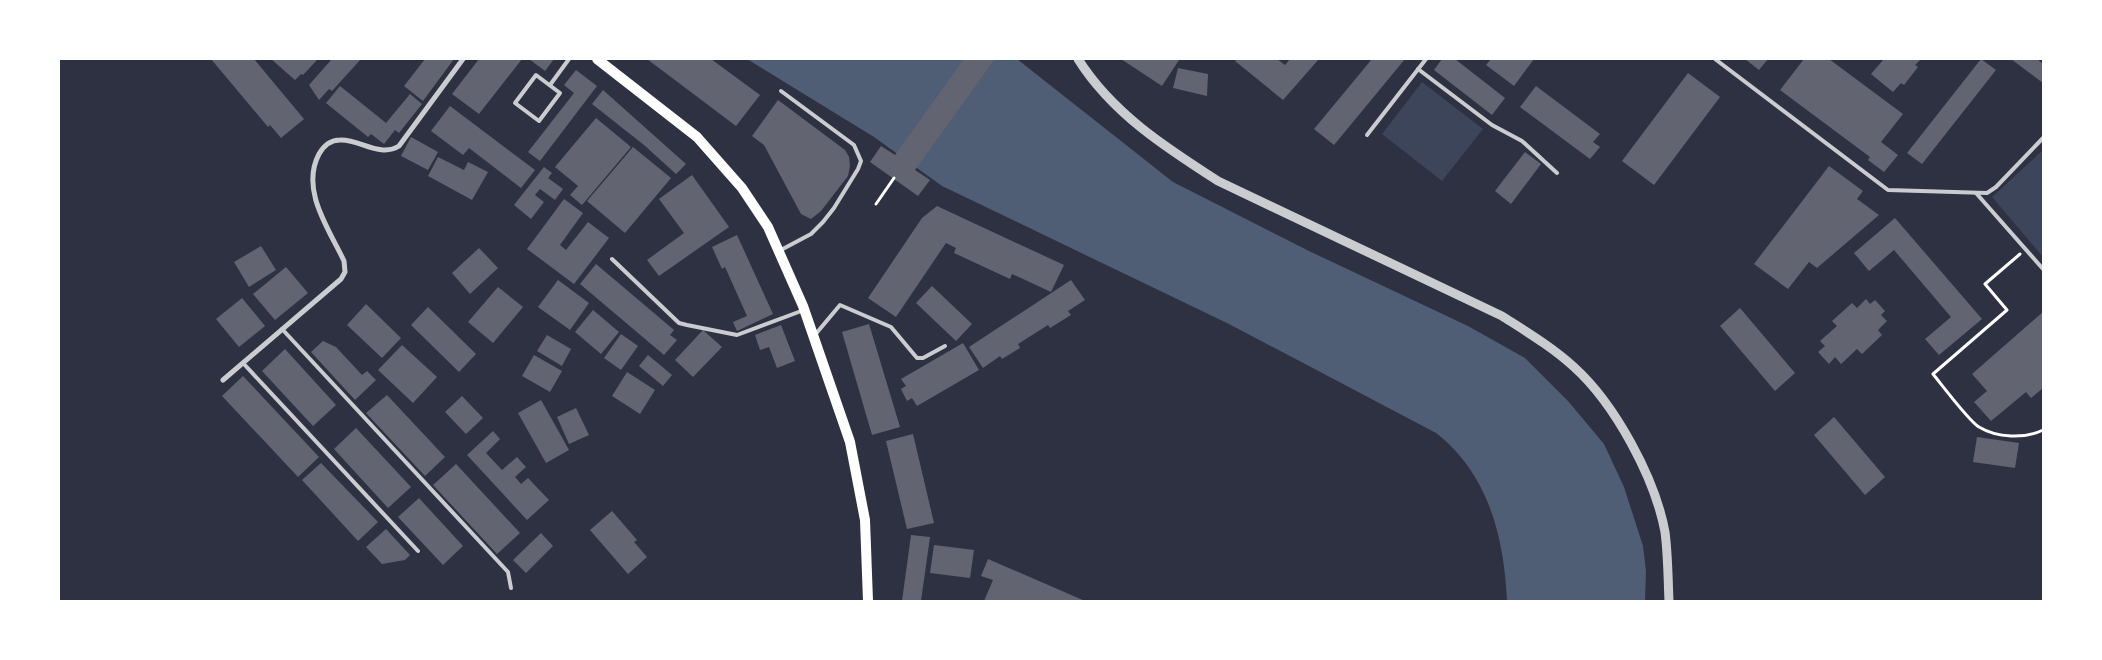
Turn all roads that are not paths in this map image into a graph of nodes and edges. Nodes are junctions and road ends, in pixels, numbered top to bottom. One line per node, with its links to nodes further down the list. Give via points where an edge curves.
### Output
1 (463, 59): 18 (street, via 399,146 384,150 340,139 322,149 314,163 312,184 315,198 344,261 345,272 341,279)
2 (569, 59): 8 (lane)
3 (597, 59): 14 (main road, via 682,123 715,155 760,213)
4 (1078, 59): 26 (street, via 1101,92 1128,118 1197,167 1245,194 1502,316 1574,367 1599,395 1629,438 1652,487 1665,534)
5 (1426, 59): 7 (lane)
6 (1715, 59): 13 (lane, via 1888,190)
7 (1418, 69): 10 (lane); 12 (lane, via 1492,125 1522,141)
8 (550, 85): 8 (lane, via 560,93 539,121 515,104 536,75)
9 (781, 91): 14 (lane, via 854,145 861,161 823,222 811,234)
10 (1367, 135)
11 (2043, 138): 13 (lane, via 1996,187 1987,193)
12 (1557, 173)
13 (1976, 193): 16 (lane)
14 (779, 251): 17 (main road)
15 (612, 259): 17 (lane, via 679,323 737,335)
16 (2043, 269)
17 (804, 310): 19 (main road)
18 (282, 329): 21 (street); 24 (lane, via 508,572)
19 (814, 336): 20 (lane, via 840,305 891,327 917,358); 25 (main road, via 855,460 865,520)
20 (945, 346)
21 (243, 363): 22 (street); 23 (lane)
22 (223, 380)
23 (418, 551)
24 (511, 588)
25 (868, 601)
26 (1669, 601)

